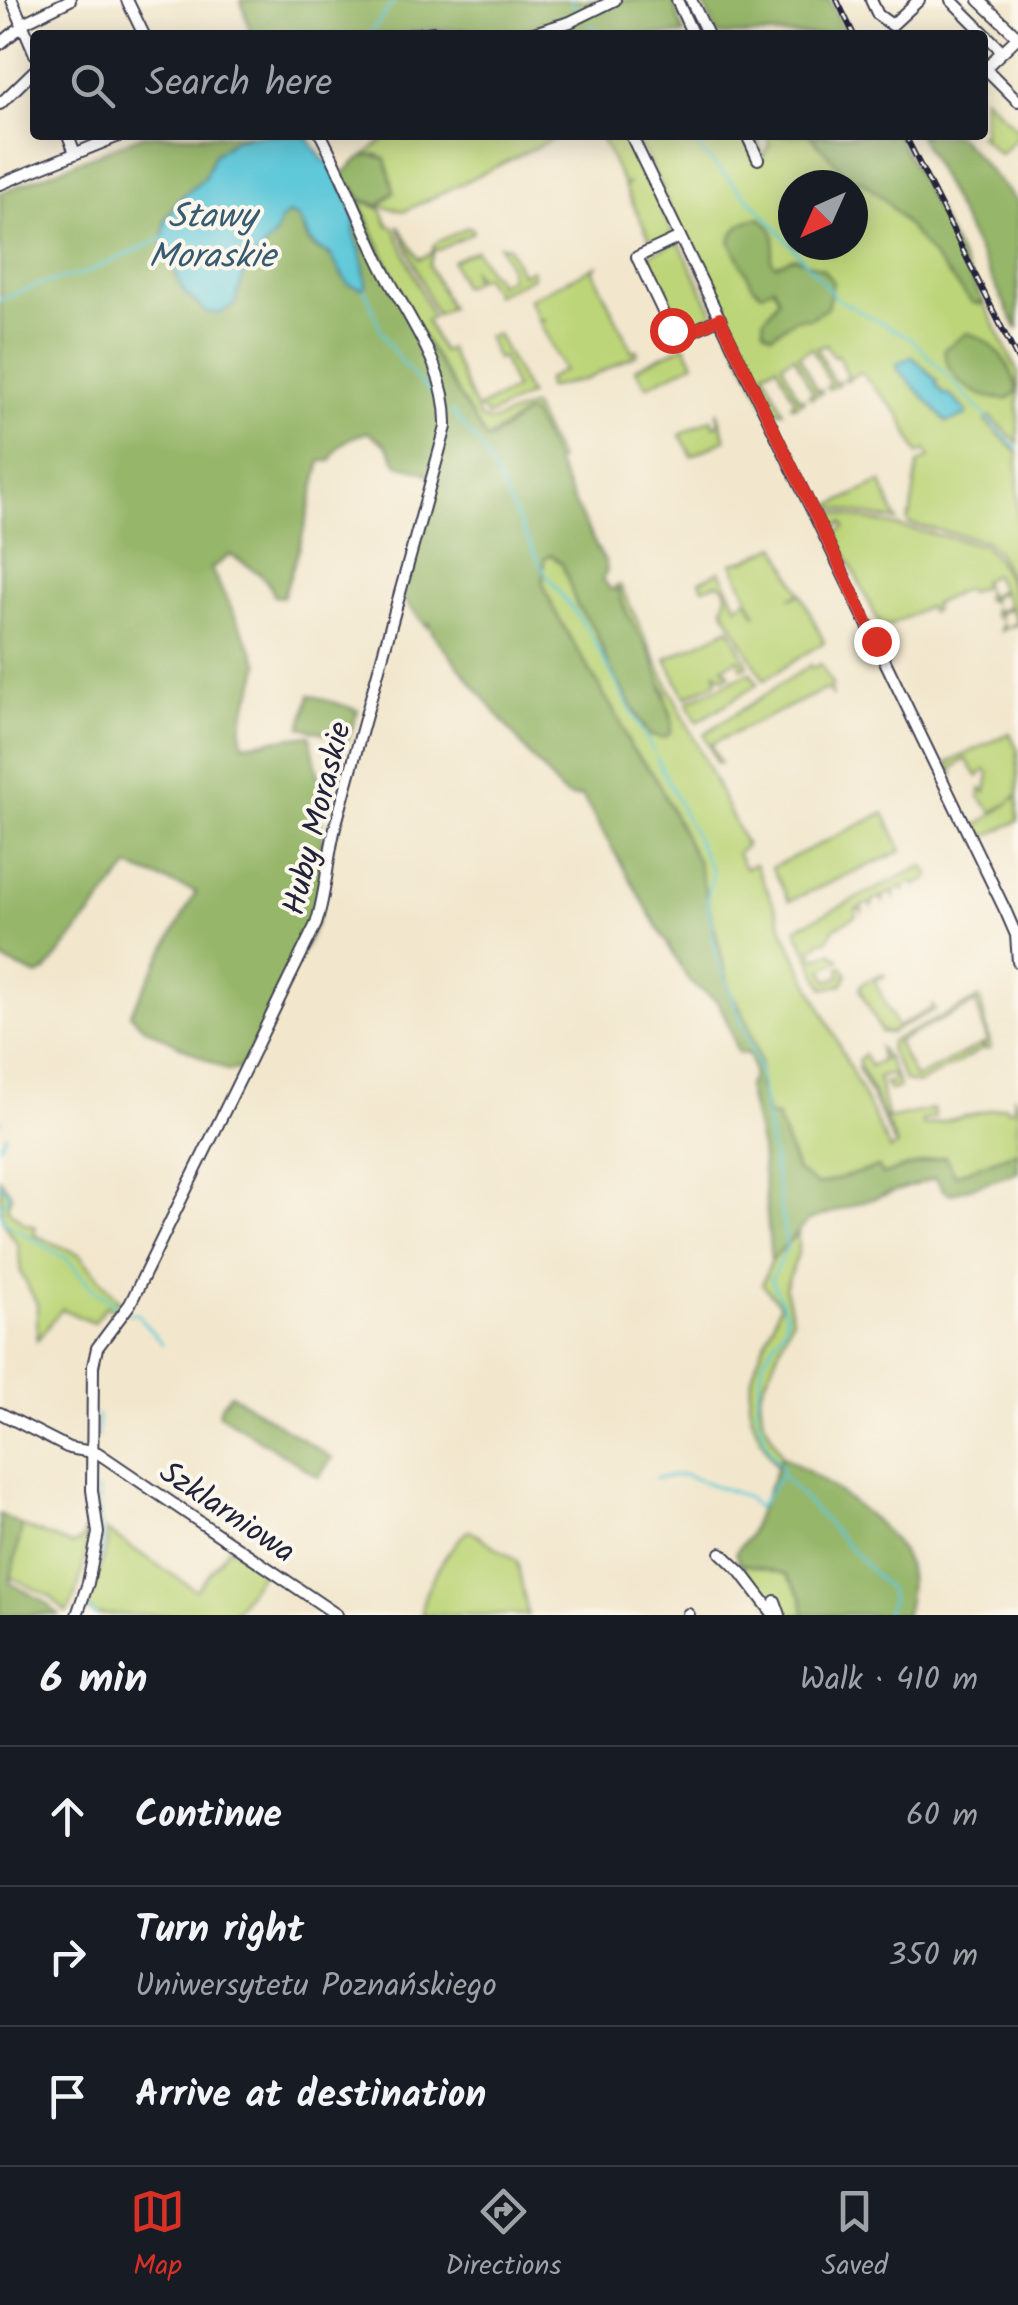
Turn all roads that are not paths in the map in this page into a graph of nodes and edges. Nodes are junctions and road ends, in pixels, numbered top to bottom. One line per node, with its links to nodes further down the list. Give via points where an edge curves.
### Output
1 (12, 0): 12 (street)
2 (70, 0): 12 (street)
3 (127, 0): 13 (street)
4 (678, 0): 15 (street)
5 (691, 0): 16 (street)
6 (871, 0): 7 (street, via 890,25)
7 (918, 0)
8 (927, 0): 17 (street)
9 (951, 0): 18 (street)
10 (980, 0): 20 (street)
11 (611, 1): 14 (street)
12 (22, 25): 21 (street); 22 (street)
13 (142, 30)
14 (544, 30)
15 (691, 30)
16 (706, 30)
17 (899, 30)
18 (981, 30)
19 (988, 37): 23 (street)
20 (1018, 37): 23 (street)
21 (30, 43)
22 (0, 44)
23 (1002, 51): 24 (street)
24 (988, 63)
25 (988, 71): 27 (street)
26 (30, 75): 28 (street)
27 (1018, 101)
28 (0, 104)
29 (70, 140): 34 (street)
30 (108, 140): 34 (street)
31 (324, 140): 41 (street, Huby Moraskie, via 376,256 432,355 446,427 336,820 318,917 130,1304 97,1348)
32 (633, 140): 37 (street)
33 (748, 140): 35 (street)
34 (75, 153): 36 (street)
35 (758, 159)
36 (0, 184)
37 (680, 236): 38 (street); 38 (street, via 637,257 643,272 676,339)
38 (720, 318): 39 (street, via 1006,912)
39 (1017, 957)
40 (0, 1413): 41 (street, Szklarniowa)
41 (91, 1452): 44 (street, Huby Moraskie, via 97,1544); 45 (street, Szklarniowa)
42 (720, 1553): 46 (street)
43 (775, 1600): 46 (street)
44 (76, 1615)
45 (336, 1615)
46 (777, 1615)

